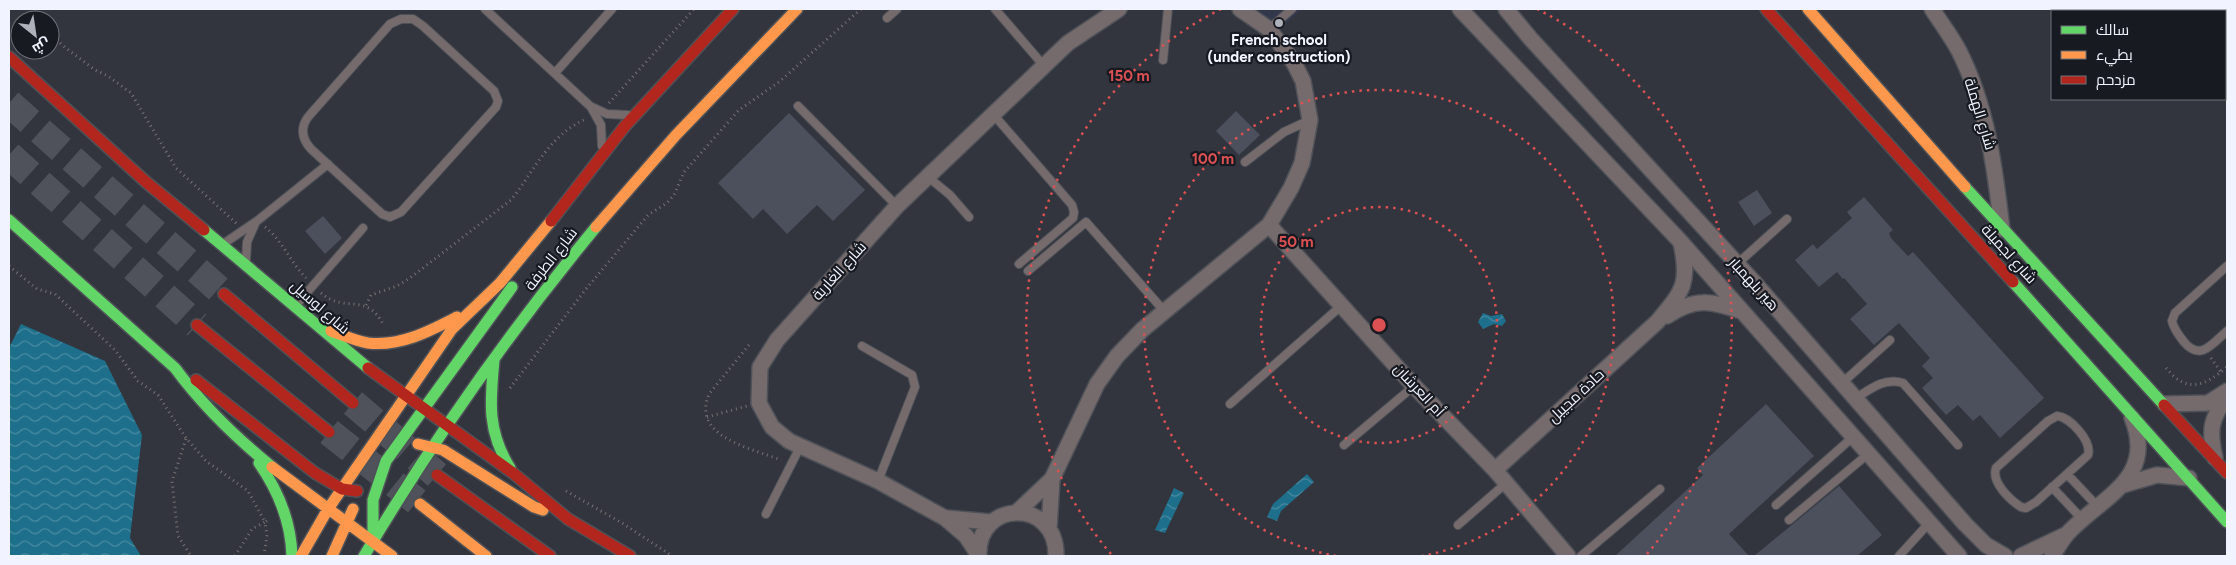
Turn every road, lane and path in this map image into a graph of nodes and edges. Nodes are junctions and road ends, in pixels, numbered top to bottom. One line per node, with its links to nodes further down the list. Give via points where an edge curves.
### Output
1 (485, 9): 24 (lane)
2 (612, 9): 24 (lane)
3 (694, 9): 26 (path)
4 (734, 9): 27 (main road, شارع الطرفة)
5 (797, 9): 67 (main road, شارع الطرفة, via 655,158 579,246)
6 (862, 9): 76 (path, via 779,82 739,110 684,172 674,195 648,216 586,288)
7 (897, 9): 18 (lane)
8 (994, 9): 23 (lane)
9 (1119, 9): 23 (street, شارع الغارية, via 1086,29)
10 (1168, 9): 22 (lane)
11 (1240, 9): 19 (street)
12 (1292, 9): 19 (lane)
13 (1460, 9): 44 (street, هير بلهمبار)
14 (1506, 9): 47 (street, هير بلهمبار)
15 (1766, 9): 84 (main road, شارع لجميلة)
16 (1808, 9): 42 (main road, شارع لجميلة)
17 (1932, 9): 42 (street, شارع الهملة, via 1959,51 1978,98 1990,138)
18 (886, 18)
19 (1269, 29): 29 (street, via 1303,81)
20 (60, 43): 43 (path, via 131,93 176,168)
21 (9, 57): 45 (main road, شارع لوسيل, via 146,182)
22 (1163, 60)
23 (1044, 66): 28 (street, شارع الغارية)
24 (555, 73): 26 (lane)
25 (798, 106): 34 (lane)
26 (599, 113): 27 (lane); 30 (lane, via 603,136); 54 (path, via 570,127 558,137 511,200 410,278 371,295)
27 (635, 114): 30 (main road, شارع الطرفة)
28 (993, 114): 33 (street, شارع الغارية); 46 (lane, via 1074,212 1073,218)
29 (1310, 120): 31 (lane, via 1284,132); 40 (street, via 1302,163)
30 (599, 159): 39 (main road, شارع الطرفة)
31 (1244, 162)
32 (328, 164): 32 (lane, via 382,214 394,217 496,107 498,97 418,22 407,18 396,21 304,122 304,139); 38 (lane)
33 (928, 177): 34 (street, شارع الغارية); 35 (lane)
34 (897, 206): 81 (street, شارع الغارية, via 777,340 760,367)
35 (970, 217)
36 (1788, 219): 47 (lane)
37 (9, 220): 69 (main road)
38 (257, 221): 43 (lane); 48 (lane, via 247,242)
39 (552, 221): 56 (main road, شارع الطرفة, via 500,283); 85 (main road, via 527,267)
40 (1269, 225): 55 (street, أم العرشان); 57 (street)
41 (363, 228): 53 (lane)
42 (2002, 228): 83 (main road, شارع لجميلة)
43 (243, 230): 45 (lane)
44 (1680, 241): 58 (street, هير بلهمبار); 59 (street, حادة مجيبل, via 1686,264 1682,290)
45 (222, 245): 48 (main road, شارع لوسيل)
46 (1019, 264)
47 (1736, 264): 73 (street, هير بلهمبار)
48 (247, 265): 53 (main road, شارع لوسيل)
49 (2227, 266): 66 (lane, via 2173,317 2175,330 2190,349)
50 (9, 267): 91 (path, via 37,289 55,294 115,350 138,381 161,399)
51 (1028, 272): 57 (lane, via 1086,222)
52 (224, 294): 80 (main road)
53 (295, 305): 61 (main road, شارع لوسيل)
54 (366, 305)
55 (1341, 306): 74 (street, أم العرشان); 82 (lane)
56 (467, 312): 61 (main road, via 432,330 385,344 359,341); 77 (main road, شارع الطرفة)
57 (1165, 312): 110 (street, via 1117,356 1102,377)
58 (1742, 312): 59 (street, حادة مجيبل, via 1703,301 1680,307); 90 (street, هير بلهمبار)
59 (1657, 322): 104 (street, حادة مجيبل)
60 (198, 325): 89 (main road)
61 (318, 326): 72 (main road, شارع لوسيل)
62 (2227, 331): 66 (lane)
63 (1890, 340): 73 (lane)
64 (748, 344): 87 (path, via 709,394)
65 (862, 346): 111 (lane, via 912,375 916,387)
66 (2204, 350): 71 (path)
67 (494, 357): 88 (main road, شارع الطرفة); 106 (main road, via 490,418 498,447)
68 (2227, 367): 71 (path)
69 (175, 368): 92 (main road, via 192,392); 117 (main road, via 200,383 315,473)
70 (2166, 368): 71 (path, via 2179,381 2194,385)
71 (2221, 372)
72 (383, 380): 77 (main road, شارع لوسيل); 86 (main road)
73 (1842, 383): 79 (street, هير بلهمبار)
74 (1414, 386): 94 (lane); 104 (street, أم العرشان)
75 (2227, 390): 83 (street, via 2208,402)
76 (508, 391)
77 (404, 396): 85 (main road, شارع لوسيل); 86 (main road, شارع الطرفة)
78 (2227, 397): 101 (street, via 2212,421 2210,438)
79 (1855, 398): 95 (lane, via 1887,382 1903,383); 158 (street, هير بلهمبار, via 1965,524 1986,545)
80 (353, 403)
81 (759, 403): 87 (path); 97 (street, via 772,426 789,442)
82 (1230, 404)
83 (2165, 404): 101 (main road, شارع لجميلة)
84 (2127, 407): 109 (main road, شارع لجميلة); 114 (street, via 2139,443 2134,467)
85 (422, 408): 88 (main road, شارع لوسيل); 93 (main road)
86 (392, 415): 98 (main road, via 391,428); 100 (main road, شارع الطرفة)
87 (706, 417): 102 (path, via 720,436)
88 (446, 425): 96 (main road, شارع الطرفة); 106 (main road, شارع لوسيل)
89 (329, 432)
90 (1853, 437): 99 (street, هير بلهمبار); 121 (lane)
91 (186, 438): 131 (path, via 206,461 243,486); 142 (path, via 172,481 178,536)
92 (242, 441): 123 (main road); 124 (main road, via 273,483)
93 (397, 445): 96 (main road); 98 (main road); 119 (main road, via 386,461)
94 (1344, 445)
95 (1958, 445)
96 (432, 446): 103 (main road, شارع الطرفة); 128 (main road, via 534,507)
97 (800, 447): 111 (street); 126 (lane)
98 (382, 449): 100 (main road); 112 (main road)
99 (1868, 454): 129 (lane); 135 (street, هير بلهمبار)
100 (364, 457): 117 (main road, شارع الطرفة)
101 (2215, 459): 105 (main road, شارع لجميلة)
102 (784, 461)
103 (420, 463): 119 (main road); 139 (main road, شارع الطرفة)
104 (1496, 470): 113 (street, أم العرشان)
105 (2227, 472)
106 (513, 473): 128 (main road, شارع لوسيل)
107 (437, 474): 151 (main road)
108 (2067, 474): 116 (lane); 116 (lane, via 2088,455 2088,446 2066,419 2057,416 1999,463 1994,473 1998,484 2021,507 2030,506); 122 (lane)
109 (2189, 478): 114 (street, via 2157,475); 134 (main road, شارع لجميلة)
110 (1052, 479): 125 (street); 137 (street)
111 (878, 481): 127 (street)
112 (365, 483): 117 (main road); 119 (main road); 132 (main road)
113 (1505, 484): 136 (lane); 154 (street, أم العرشان)
114 (2124, 485): 122 (street)
115 (558, 487): 153 (path)
116 (2052, 487): 130 (lane)
117 (342, 489): 123 (main road, شارع الطرفة)
118 (1660, 489): 155 (lane)
119 (375, 490): 139 (main road)
120 (420, 504): 150 (main road)
121 (1776, 505)
122 (2098, 507): 130 (street)
123 (328, 509): 132 (main road); 146 (main road, شارع الطرفة)
124 (285, 510): 131 (path); 145 (main road, via 292,538)
125 (1017, 512): 133 (street); 137 (street, via 1038,518)
126 (766, 514)
127 (945, 518): 133 (street); 141 (street, via 966,536)
128 (568, 519): 152 (main road, شارع لوسيل)
129 (1789, 520)
130 (2083, 520): 138 (street)
131 (265, 522): 143 (path, via 252,529); 144 (path)
132 (346, 522): 139 (main road); 147 (main road)
133 (991, 522): 141 (street, via 979,542)
134 (2227, 522)
135 (1930, 523): 156 (lane); 157 (street, هير بلهمبار)
136 (1458, 525)
137 (1049, 529): 140 (street)
138 (2067, 535): 159 (street); 160 (street)
139 (373, 540): 148 (main road, شارع الطرفة); 149 (main road)
140 (1058, 553)
141 (978, 555)
142 (191, 556)
143 (235, 556)
144 (264, 556)
145 (292, 556)
146 (301, 556)
147 (332, 556)
148 (364, 556)
149 (392, 556)
150 (486, 556)
151 (550, 556)
152 (630, 556)
153 (672, 556)
154 (1568, 556)
155 (1581, 556)
156 (1899, 556)
157 (1959, 556)
158 (2005, 556)
159 (2021, 556)
160 (2052, 556)

